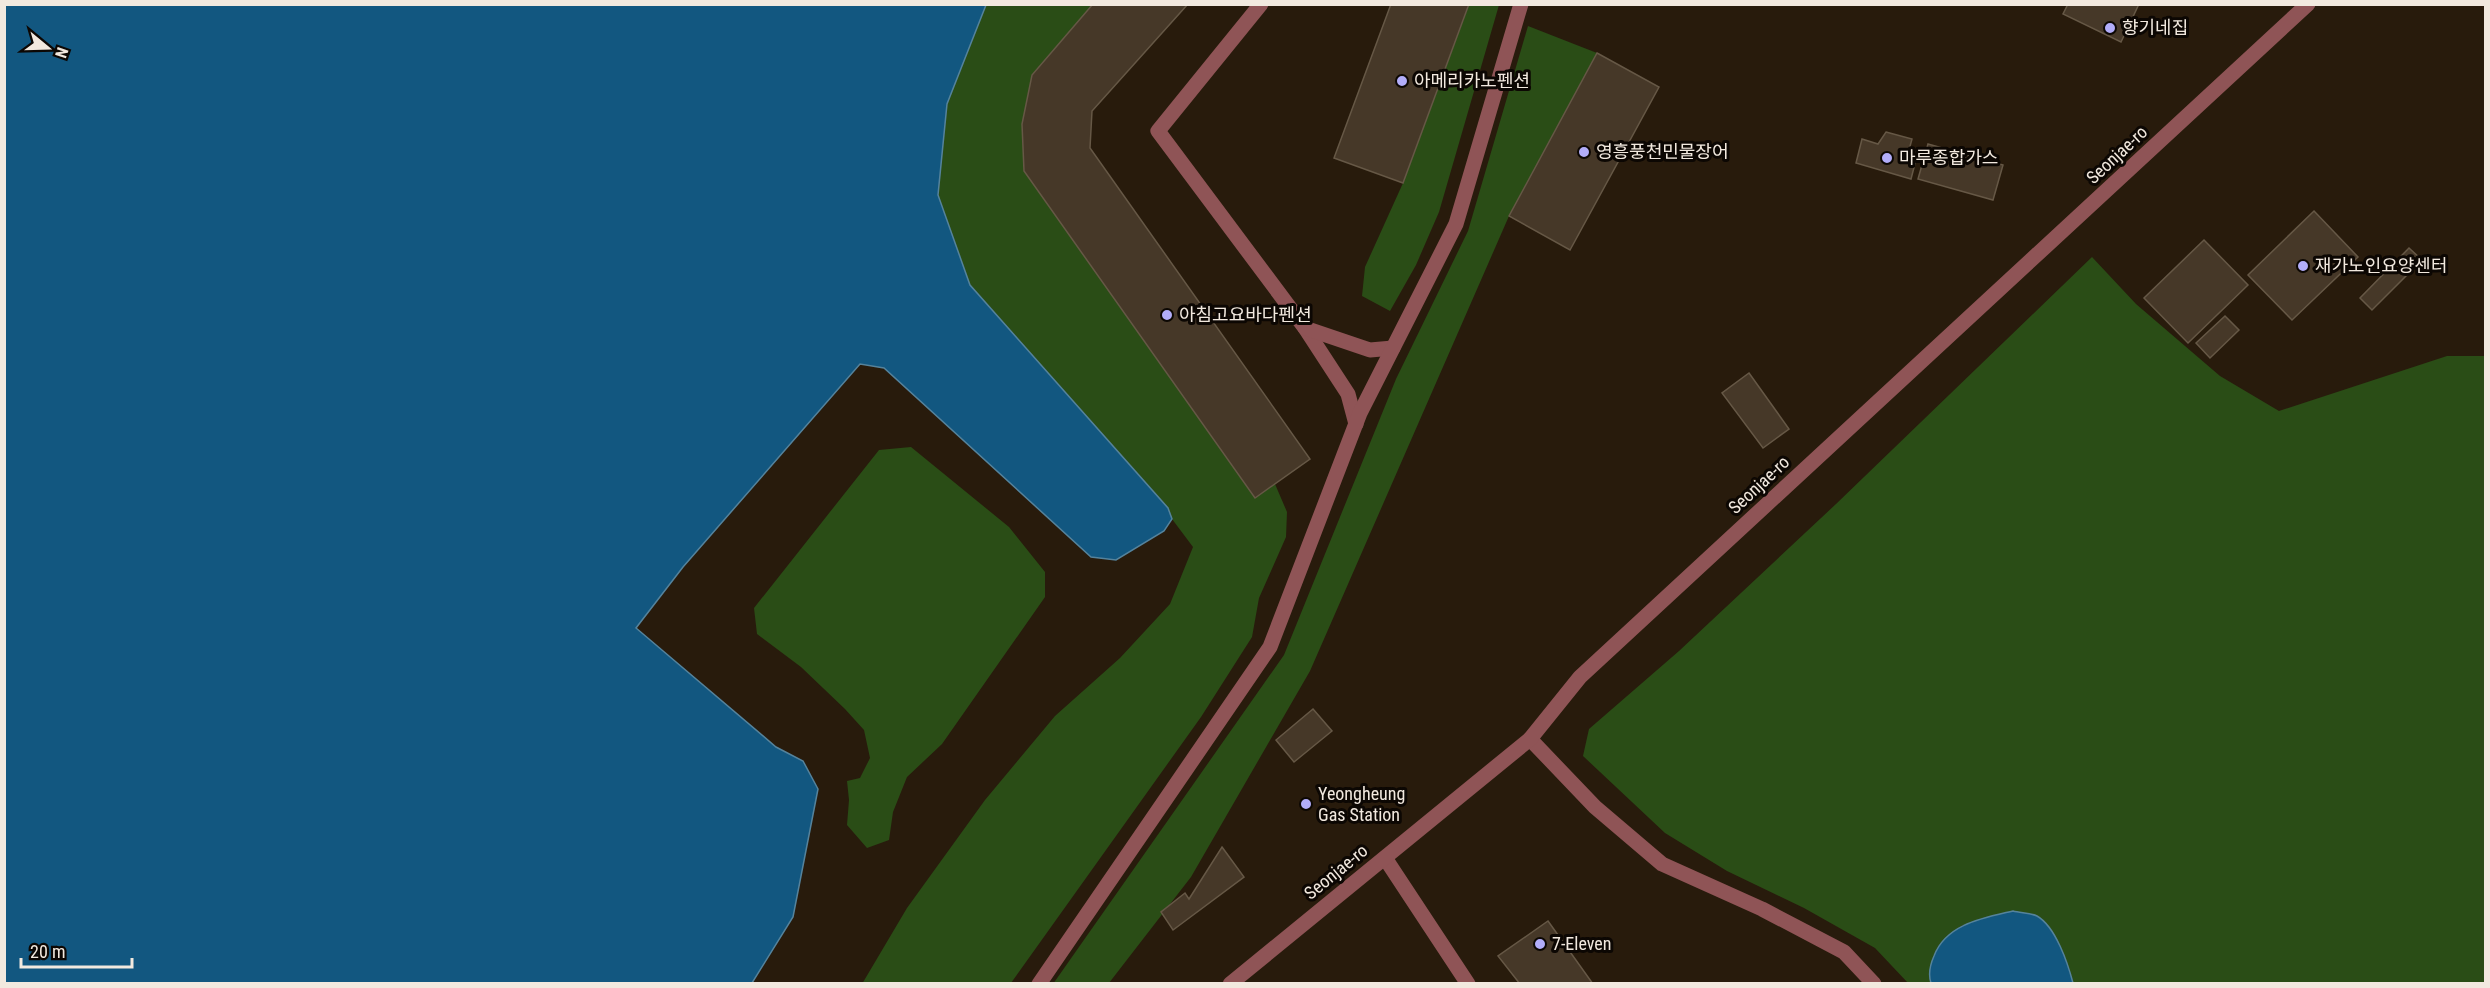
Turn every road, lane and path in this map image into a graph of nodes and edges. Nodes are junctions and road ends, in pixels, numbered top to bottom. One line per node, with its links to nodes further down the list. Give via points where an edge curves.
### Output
1 (1261, 4): 4 (street, via 1158,130)
2 (1521, 4): 5 (street, via 1456,224)
3 (2308, 4): 7 (street, Seonjae-ro, via 1580,677)
4 (1305, 328): 5 (street, via 1370,350); 6 (street, via 1348,394)
5 (1393, 348): 6 (street)
6 (1356, 424): 9 (street, via 1270,647)
7 (1530, 740): 8 (street, Seonjae-ro); 12 (street, via 1595,807 1662,864 1762,909 1844,952)
8 (1385, 858): 10 (street, Seonjae-ro); 11 (street)
9 (1039, 984)
10 (1230, 984)
11 (1468, 984)
12 (1875, 984)

